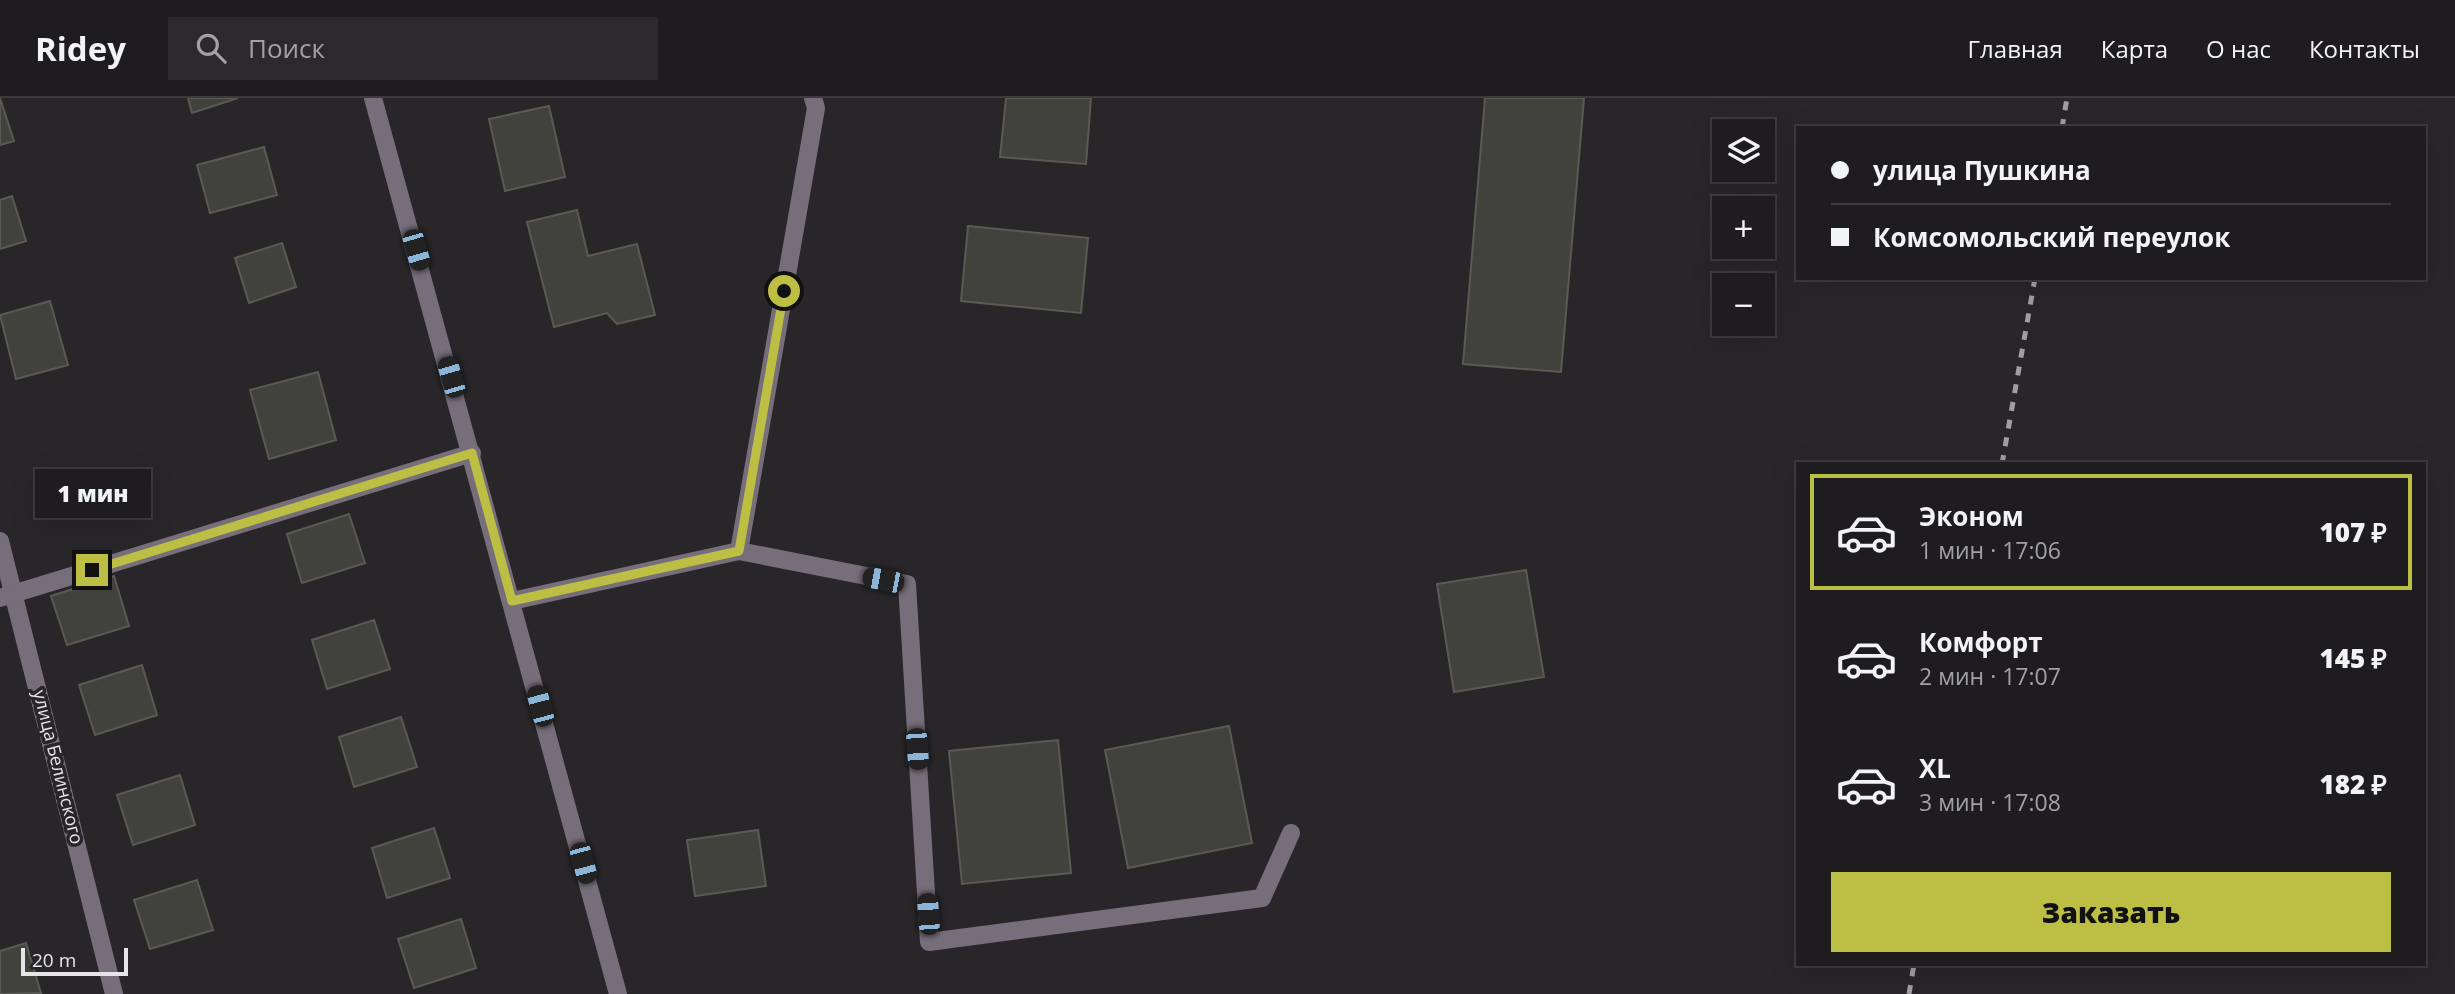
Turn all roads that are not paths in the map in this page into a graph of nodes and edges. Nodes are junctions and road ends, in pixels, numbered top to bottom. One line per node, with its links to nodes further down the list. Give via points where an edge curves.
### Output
1 (373, 98): 3 (street)
2 (816, 101): 5 (street)
3 (472, 453): 6 (street); 7 (street)
4 (0, 541): 6 (street, улица Белинского)
5 (739, 551): 7 (street); 8 (street, via 906,584 929,942 1262,898)
6 (8, 596): 9 (street, улица Белинского)
7 (512, 601): 10 (street)
8 (1291, 833)
9 (114, 994)
10 (618, 994)

